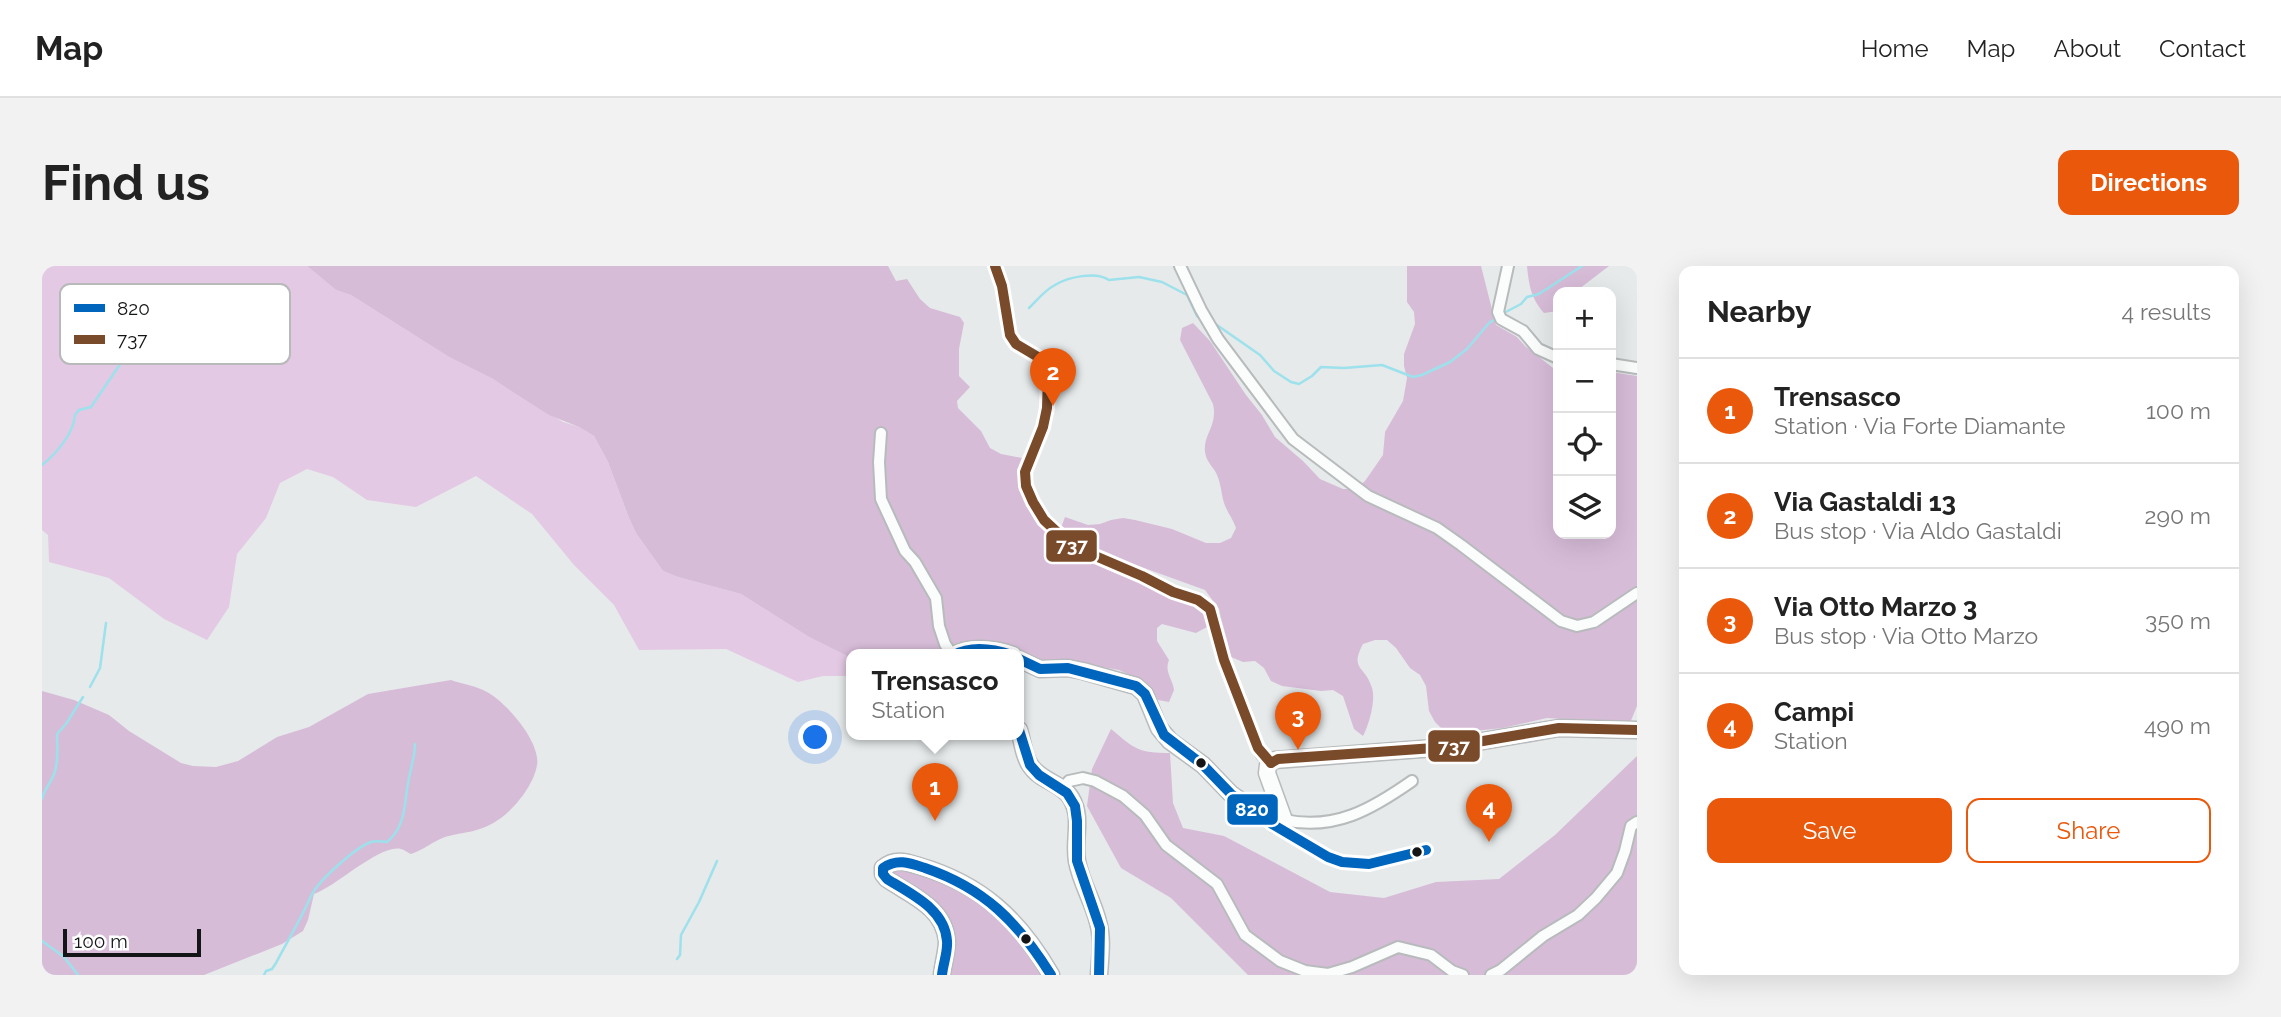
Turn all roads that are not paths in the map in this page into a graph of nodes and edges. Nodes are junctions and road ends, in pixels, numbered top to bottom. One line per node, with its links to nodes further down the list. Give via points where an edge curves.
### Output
1 (995, 266): 13 (street, via 1010,335 1038,357 1048,375 1043,427 1025,472 1033,502 1044,520 1072,546 1210,609 1258,748)
2 (1180, 266): 8 (street, via 1219,339 1276,419 1293,439 1367,496 1437,528 1561,621 1577,626 1594,622)
3 (1507, 266): 4 (street, via 1498,312 1501,319)
4 (1553, 356)
5 (1616, 365): 6 (street)
6 (1637, 368)
7 (881, 433): 9 (street, via 881,499 905,551 936,598 939,626)
8 (1637, 593)
9 (949, 649)
10 (1024, 661): 16 (main road, via 1040,669 1068,668 1136,686 1170,741 1272,824)
11 (1637, 730): 13 (main road, via 1559,728 1448,747)
12 (1021, 740): 15 (main road, via 1030,766)
13 (1271, 763): 16 (main road, via 1267,773)
14 (1412, 781): 16 (street, via 1352,816 1308,824)
15 (1062, 789): 20 (main road, via 1076,809 1076,859 1101,939); 21 (street, via 1069,781 1083,778 1124,796 1145,815 1166,845 1217,884 1245,935 1280,961 1328,974 1398,947 1431,955)
16 (1284, 820)
17 (1637, 822): 22 (street, via 1631,826 1617,873 1596,898)
18 (942, 975): 19 (main road, via 945,930 928,904 883,874 891,862 927,868 980,893 1001,908 1028,939)
19 (1051, 975)
20 (1099, 975)
21 (1463, 975)
22 (1491, 975)

